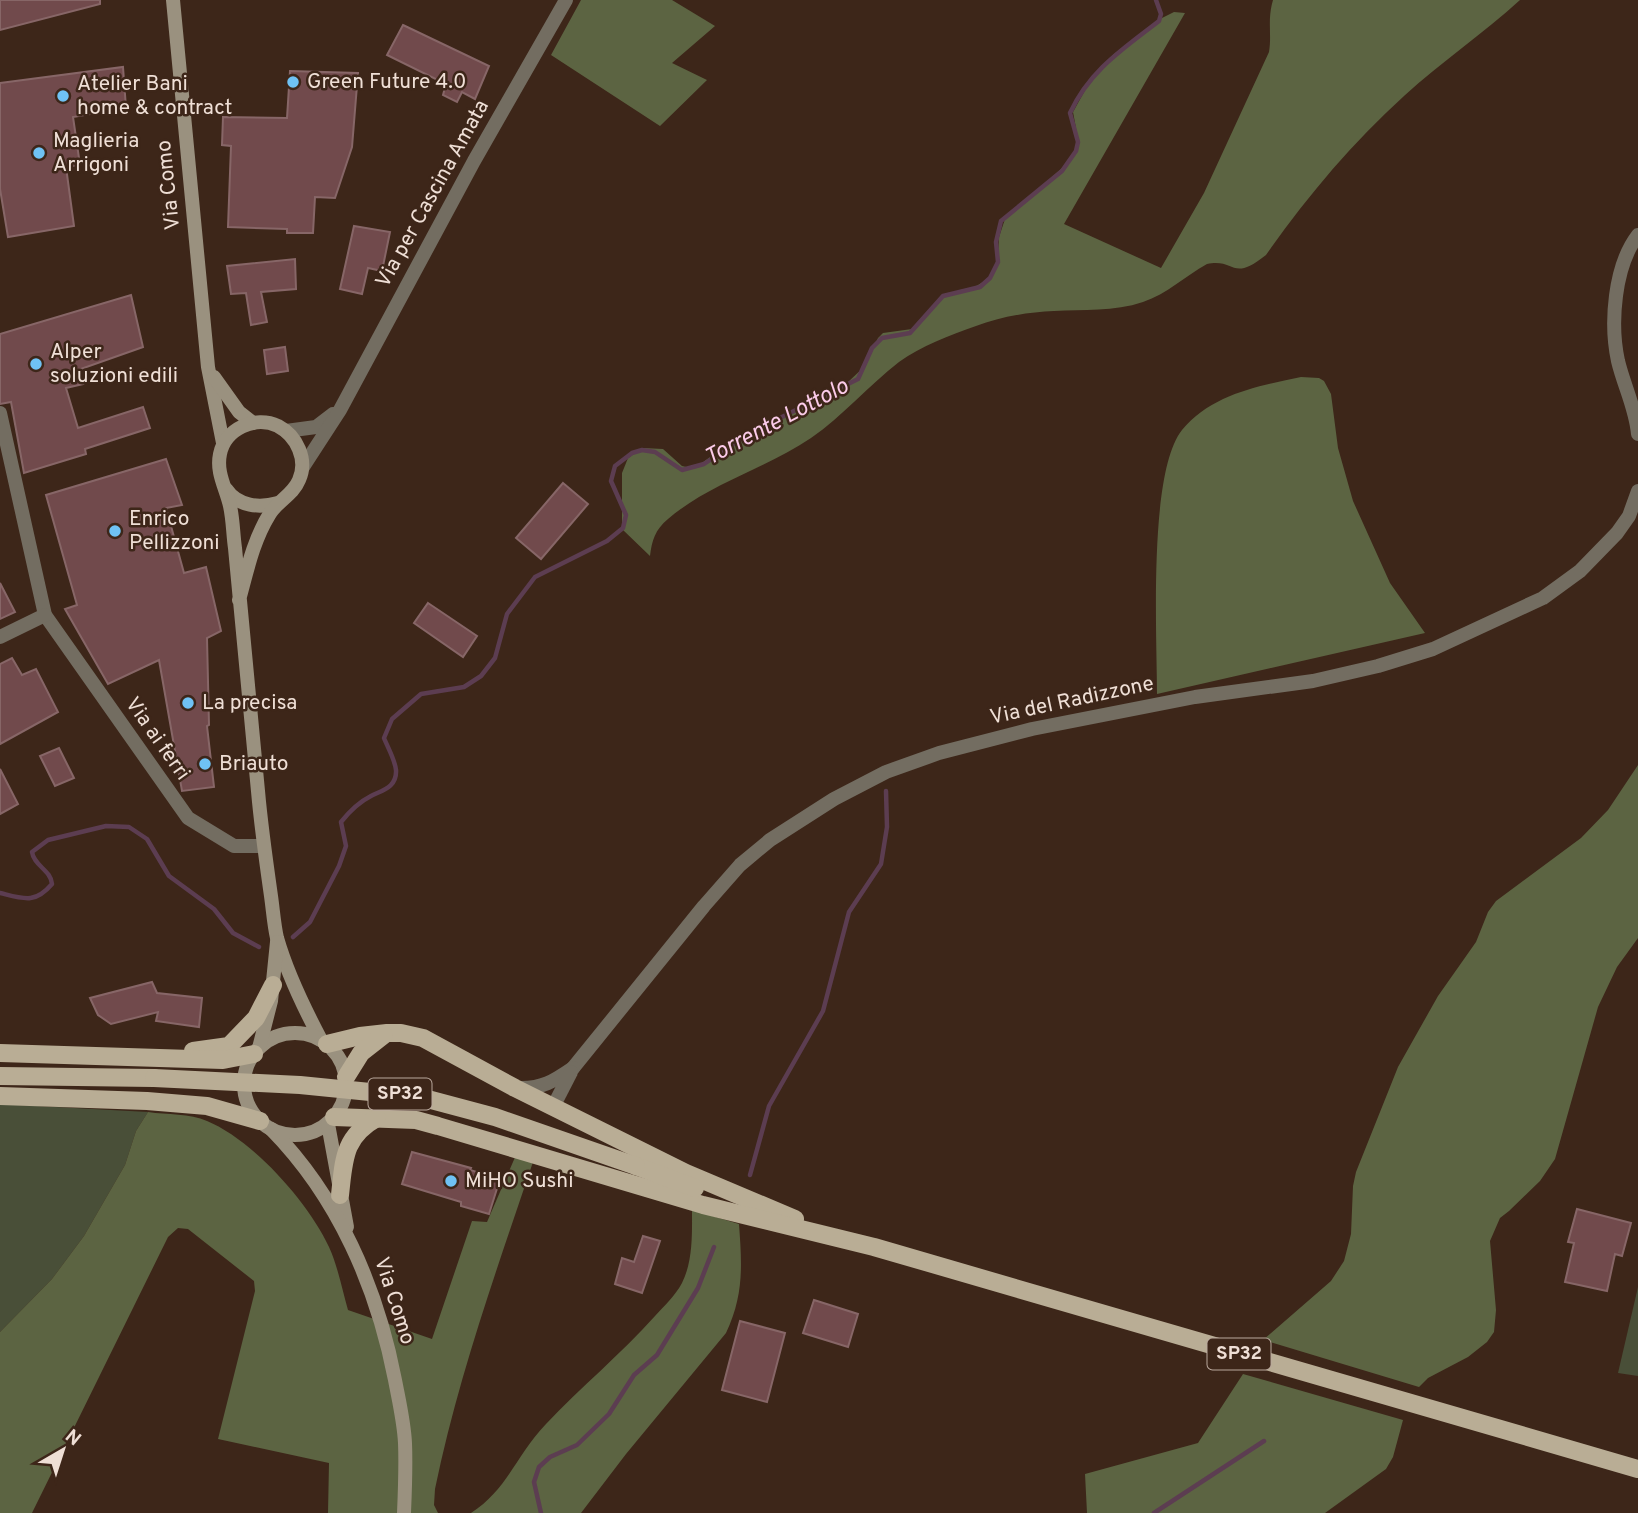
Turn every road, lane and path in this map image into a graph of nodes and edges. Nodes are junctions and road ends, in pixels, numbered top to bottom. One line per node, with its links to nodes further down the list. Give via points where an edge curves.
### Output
1 (173, 0): 4 (main road, Via Como)
2 (566, 0): 5 (street, Via per Cascina Amata)
3 (1638, 235): 9 (street, via 1615,294 1618,359)
4 (208, 367): 7 (main road, Via Como, via 232,404); 10 (main road, Via Como)
5 (340, 410): 8 (street, via 316,427); 11 (street, Via per Cascina Amata)
6 (0, 413): 16 (street, Via ai ferri)
7 (253, 423): 8 (main road); 10 (main road, via 241,426)
8 (286, 431): 11 (main road, via 301,452)
9 (1638, 435)
10 (223, 443): 12 (main road, via 219,464)
11 (303, 467): 14 (main road, via 295,488)
12 (224, 485): 14 (main road, via 246,505); 15 (main road)
13 (1638, 491): 26 (street, Via del Radizzone, via 1617,533 1580,571 1543,598 1433,649 1313,681 1195,697 939,752 834,799 740,865)
14 (278, 503): 15 (main road, via 257,539)
15 (239, 600): 18 (main road)
16 (45, 615): 17 (street); 18 (street, Via ai ferri, via 188,818 234,846)
17 (0, 637)
18 (263, 846): 19 (main road)
19 (277, 937): 20 (main road); 22 (main road, via 305,1009)
20 (273, 985): 23 (main road); 25 (main road, via 256,1018 229,1046)
21 (387, 1033): 22 (main road); 28 (main road, via 371,1043); 29 (main road, via 424,1038)
22 (324, 1042): 23 (main road, via 294,1033 273,1038); 28 (main road, via 340,1060)
23 (256, 1051): 25 (main road, via 223,1060); 34 (main road, via 246,1069 244,1086 253,1113)
24 (0, 1053): 25 (main road)
25 (146, 1057)
26 (573, 1068): 29 (street, via 540,1088); 31 (street)
27 (0, 1076): 36 (main road, SP32, bridge, via 300,1085 420,1097 495,1117)
28 (345, 1077): 33 (main road, via 344,1098)
29 (515, 1088): 31 (main road)
30 (0, 1096): 34 (main road, via 207,1106)
31 (553, 1107): 36 (main road, via 686,1173)
32 (377, 1118): 33 (main road); 35 (main road, via 350,1142); 36 (main road, via 416,1119 703,1205)
33 (331, 1120): 34 (main road, via 304,1135 288,1135); 35 (main road)
34 (265, 1126): 37 (main road, Via Como, via 294,1152)
35 (340, 1195): 37 (main road)
36 (840, 1238): 38 (main road, SP32)
37 (350, 1239): 39 (main road, Via Como, via 372,1289 393,1366 405,1443)
38 (1638, 1469)
39 (404, 1513)

